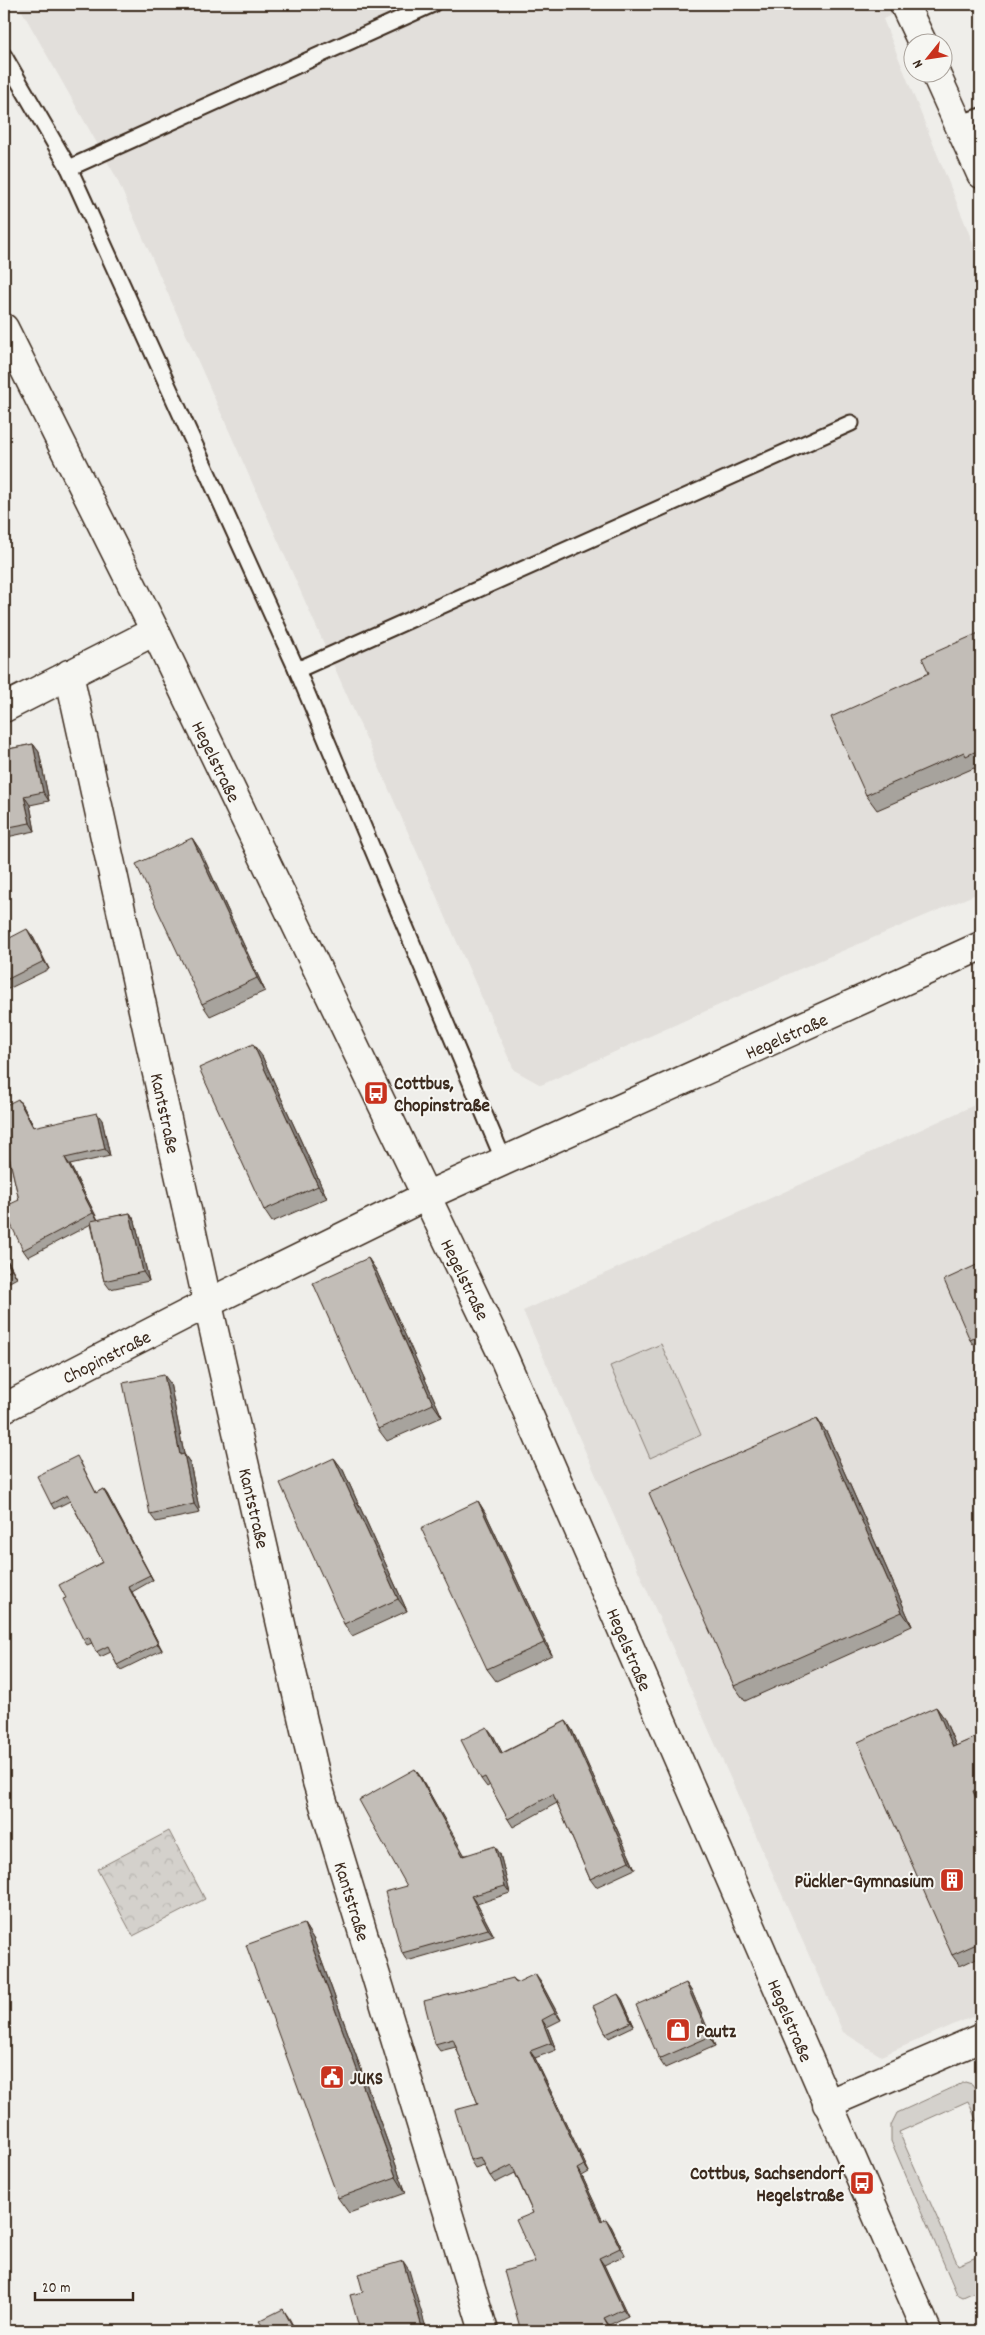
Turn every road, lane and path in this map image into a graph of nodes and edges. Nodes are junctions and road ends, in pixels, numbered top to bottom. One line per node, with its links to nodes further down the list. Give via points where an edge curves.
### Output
1 (433, 4): 7 (lane)
2 (904, 4): 3 (street)
3 (917, 32)
4 (4, 56): 7 (lane)
5 (942, 82): 6 (street)
6 (970, 120): 8 (street)
7 (68, 168): 12 (lane)
8 (981, 174)
9 (4, 328): 11 (street, Hegelstraße)
10 (851, 423): 12 (lane)
11 (155, 631): 13 (street); 17 (street, Hegelstraße)
12 (297, 670): 16 (lane)
13 (69, 674): 14 (street); 18 (street, Kantstraße)
14 (4, 708)
15 (981, 946): 16 (street, Hegelstraße)
16 (504, 1161): 17 (street, Hegelstraße)
17 (426, 1196): 18 (street, Hegelstraße); 21 (street, Hegelstraße, via 504,1358)
18 (208, 1303): 19 (street, Chopinstraße); 22 (street, Kantstraße, via 317,1782)
19 (4, 1408)
20 (979, 2044): 21 (street)
21 (828, 2104): 23 (street, Hegelstraße)
22 (484, 2331)
23 (927, 2331)

